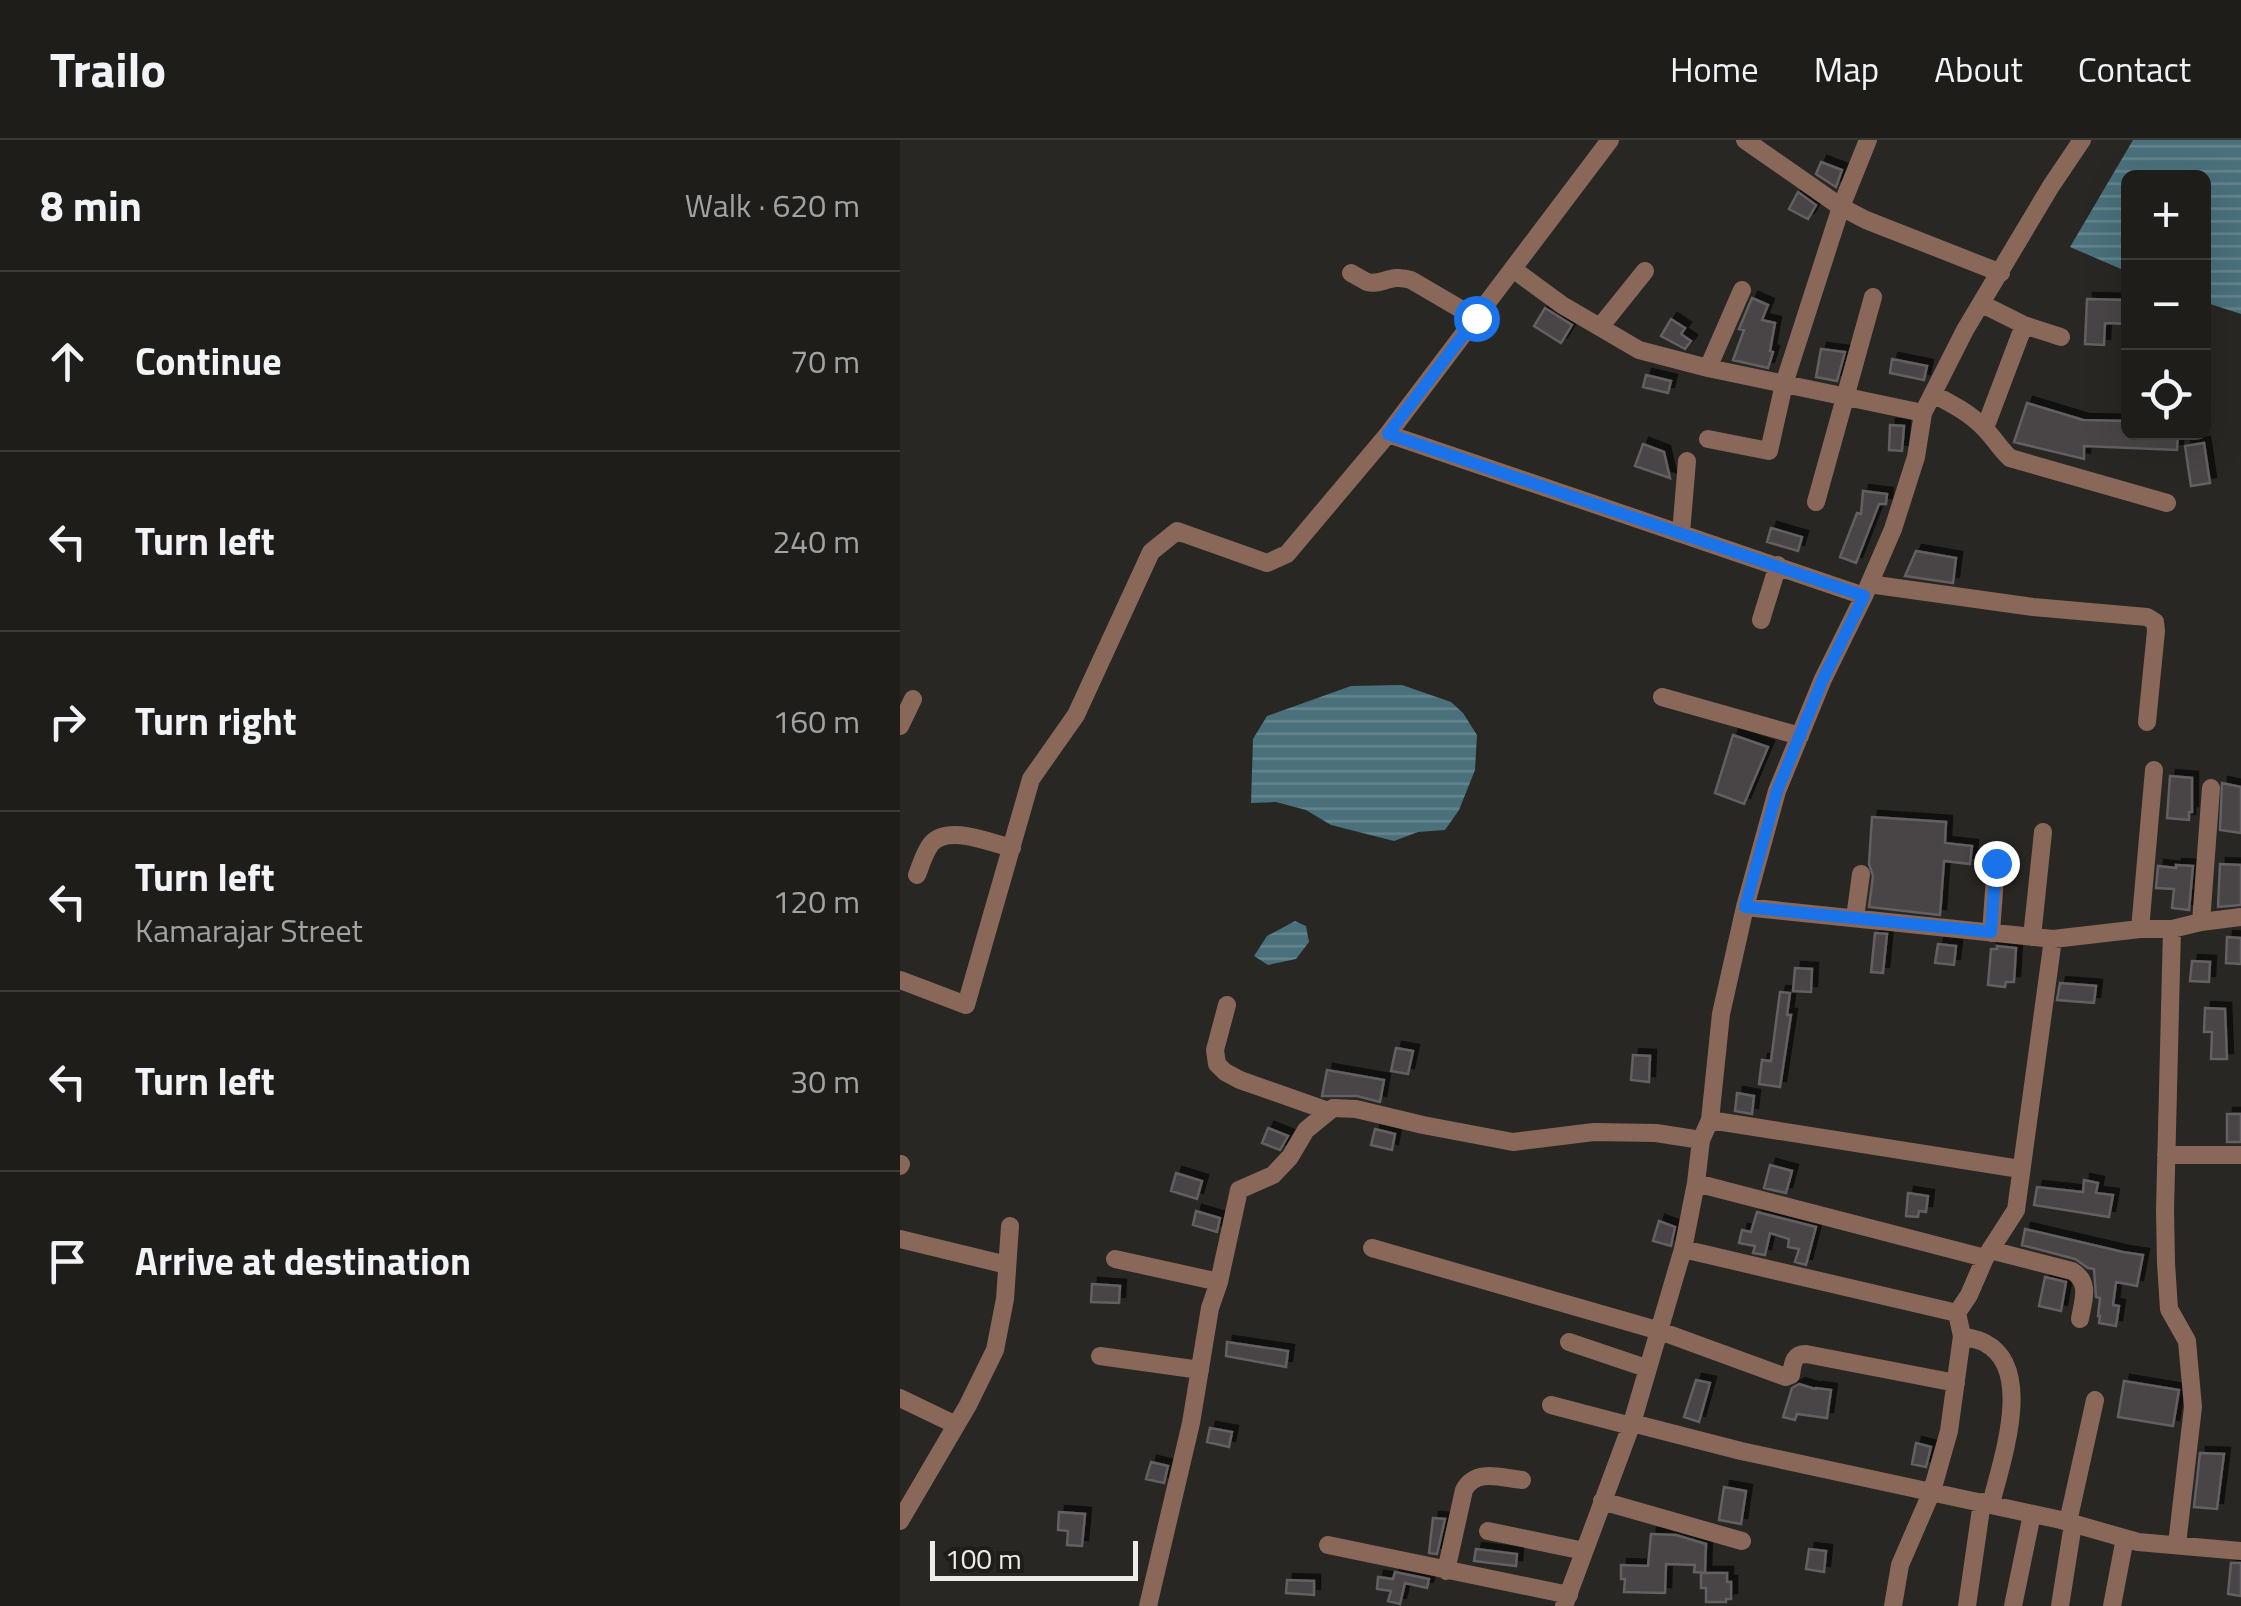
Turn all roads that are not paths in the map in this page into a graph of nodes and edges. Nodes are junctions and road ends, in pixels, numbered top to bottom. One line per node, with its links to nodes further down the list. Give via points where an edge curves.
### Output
1 (1610, 140): 6 (street)
2 (1746, 140): 5 (street)
3 (1868, 140): 5 (street)
4 (2082, 140): 9 (street)
5 (1841, 207): 9 (street); 18 (street)
6 (1513, 269): 13 (street); 15 (street)
7 (1644, 271): 15 (street)
8 (1351, 273): 13 (street, via 1366,282 1411,280)
9 (2001, 273): 12 (street)
10 (1742, 290): 17 (street)
11 (1873, 297): 20 (street)
12 (1982, 304): 14 (street); 19 (street)
13 (1476, 318): 23 (street)
14 (2024, 324): 16 (street); 22 (street)
15 (1600, 328): 17 (street, via 1639,350)
16 (2061, 337)
17 (1708, 368): 18 (street)
18 (1784, 384): 20 (street); 24 (street, via 1769,452)
19 (1932, 394): 21 (street); 22 (street)
20 (1846, 396): 21 (street); 26 (street)
21 (1924, 413): 30 (street, via 1903,501)
22 (1984, 428): 27 (street, via 2010,458)
23 (1388, 434): 28 (street); 40 (street, via 1287,554 1267,564 1177,531 1151,552 1076,716 1032,779)
24 (1708, 440)
25 (1686, 461): 28 (street)
26 (1816, 502)
27 (2167, 503)
28 (1681, 533): 29 (street)
29 (1778, 566): 30 (street); 31 (street)
30 (1867, 590): 34 (street, via 2147,617 2156,632); 36 (street)
31 (1761, 620)
32 (1662, 696): 36 (street)
33 (913, 699): 35 (street)
34 (2147, 722)
35 (900, 726)
36 (1800, 736): 44 (street, via 1777,791)
37 (2154, 770): 48 (street)
38 (2211, 788): 47 (street)
39 (2043, 832): 51 (street)
40 (1012, 848): 43 (street, via 943,835 932,842); 53 (street, via 966,1005)
41 (1996, 863): 50 (street)
42 (1861, 874): 46 (street)
43 (917, 875)
44 (1745, 907): 46 (street); 56 (street, via 1721,1014)
45 (2241, 917): 47 (street)
46 (1855, 918): 50 (street)
47 (2201, 922): 49 (street)
48 (2140, 929): 49 (street); 52 (street)
49 (2172, 929): 58 (street)
50 (1991, 932): 51 (street)
51 (2032, 937): 52 (street)
52 (2053, 939): 60 (street)
53 (900, 980)
54 (1227, 1005): 55 (street, via 1216,1064 1240,1080)
55 (1328, 1111): 57 (street, via 1356,1109 1513,1142 1594,1132); 69 (street, via 1272,1176 1239,1190)
56 (1710, 1120): 57 (street); 60 (street)
57 (1701, 1140): 61 (street)
58 (2166, 1155): 59 (street); 94 (street, via 2169,1309 2188,1341 2193,1407)
59 (2241, 1155)
60 (2020, 1169): 66 (street, via 2016,1210)
61 (1696, 1183): 65 (street); 66 (street)
62 (1010, 1226): 68 (street)
63 (900, 1239): 68 (street)
64 (1372, 1248): 72 (street)
65 (1683, 1249): 70 (street); 72 (street)
66 (1988, 1254): 70 (street); 71 (street, via 2080,1276)
67 (1115, 1259): 69 (street)
68 (1007, 1265): 82 (street, via 995,1350)
69 (1219, 1282): 77 (street)
70 (1957, 1313): 73 (street)
71 (2080, 1319)
72 (1660, 1331): 76 (street); 78 (street, via 1786,1376 1795,1358 1806,1354)
73 (1962, 1336): 78 (street); 87 (street, via 1995,1351 2010,1376 2006,1446)
74 (1570, 1342): 76 (street)
75 (1100, 1356): 77 (street)
76 (1646, 1368): 83 (street)
77 (1200, 1370): 100 (street)
78 (1956, 1383): 85 (street)
79 (900, 1398): 82 (street)
80 (2095, 1400): 90 (street)
81 (1550, 1405): 83 (street)
82 (956, 1425): 89 (street)
83 (1632, 1425): 85 (street); 86 (street)
84 (1522, 1480): 98 (street, via 1486,1476 1468,1482)
85 (1932, 1491): 87 (street); 101 (street, via 1900,1565)
86 (1602, 1501): 93 (street); 96 (street)
87 (1986, 1503): 88 (street); 102 (street)
88 (2032, 1514): 90 (street); 103 (street)
89 (900, 1522)
90 (2071, 1523): 92 (street); 104 (street)
91 (1488, 1532): 96 (street)
92 (2125, 1538): 94 (street); 105 (street)
93 (1742, 1541)
94 (2177, 1544): 97 (street)
95 (1328, 1545): 98 (street)
96 (1584, 1550): 99 (street)
97 (2241, 1552)
98 (1446, 1570): 99 (street)
99 (1566, 1600)
100 (1148, 1606)
101 (1894, 1606)
102 (1966, 1606)
103 (2013, 1606)
104 (2060, 1606)
105 (2112, 1606)

